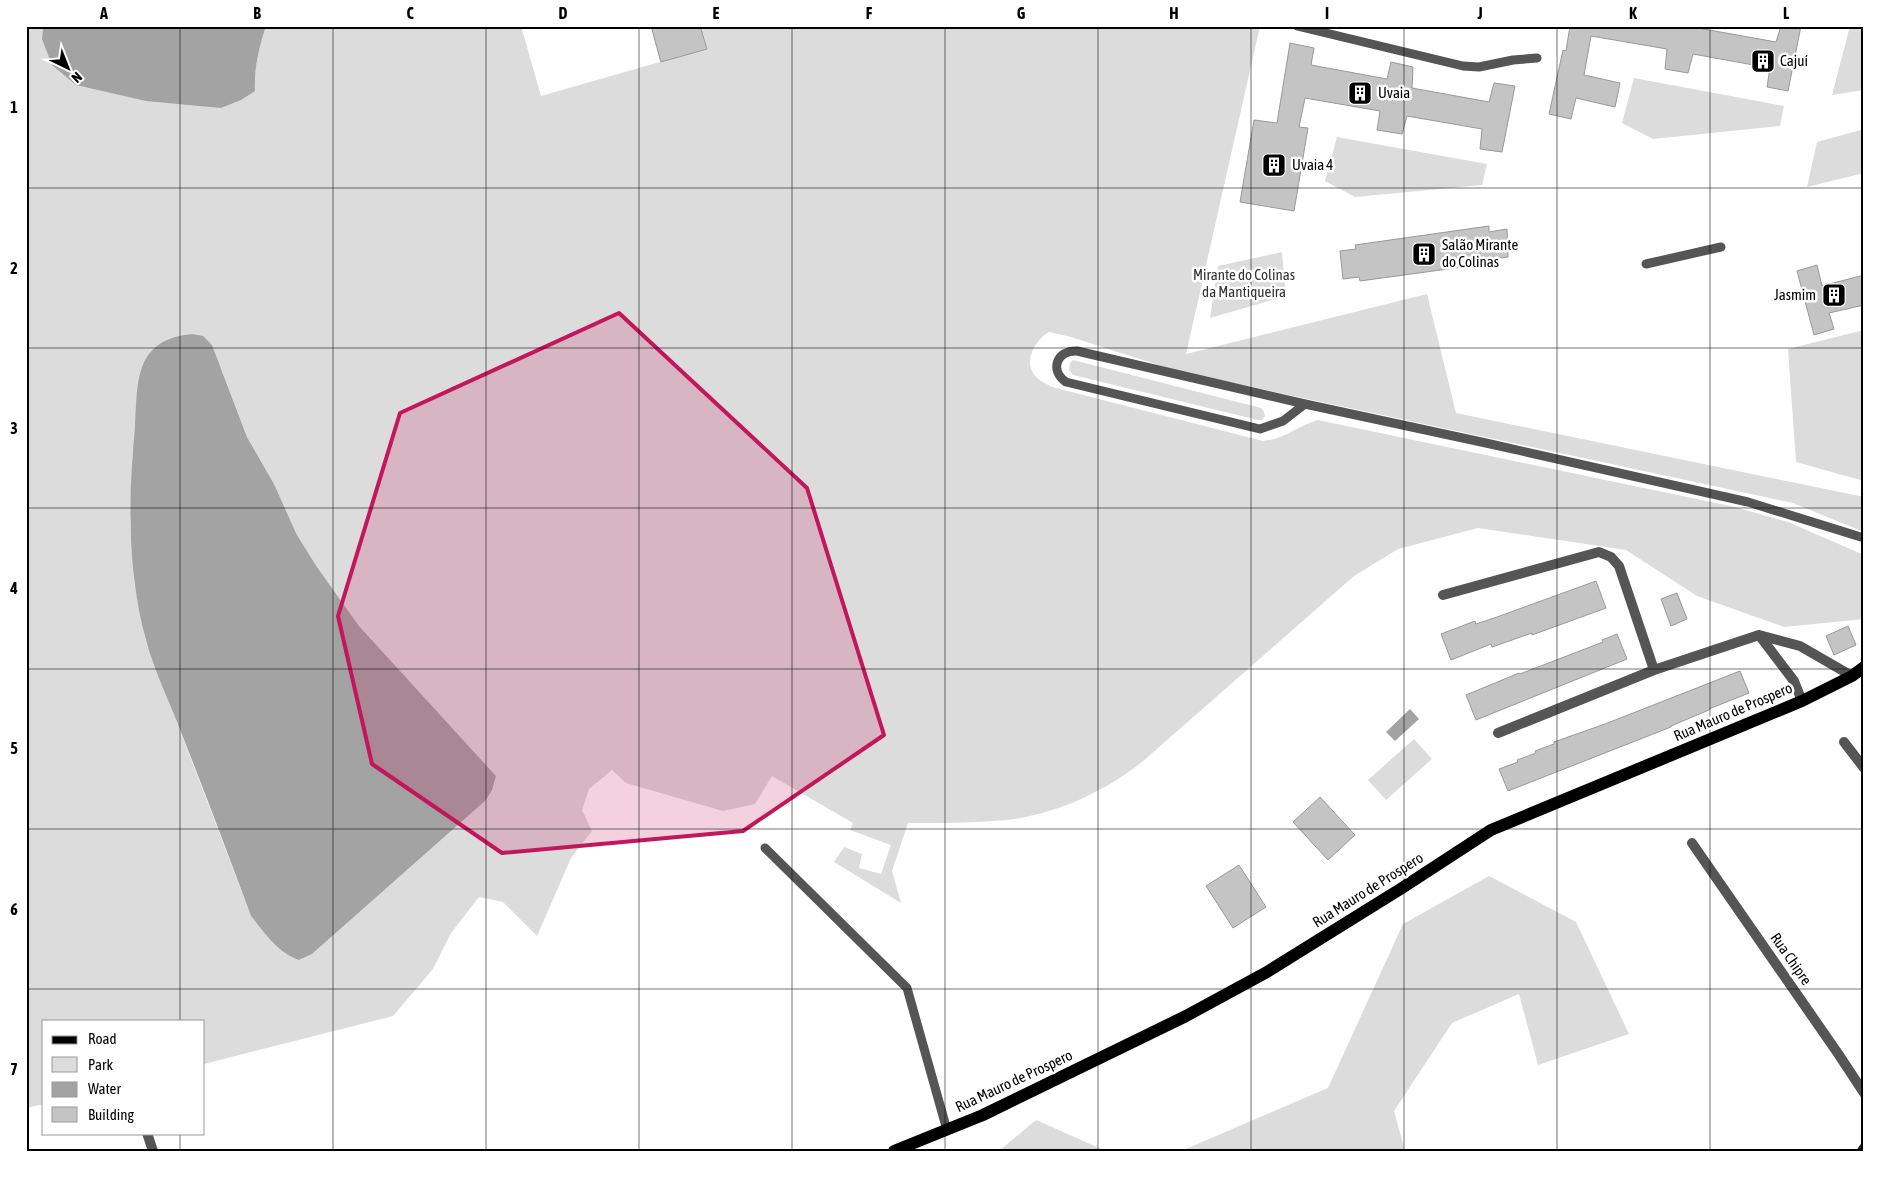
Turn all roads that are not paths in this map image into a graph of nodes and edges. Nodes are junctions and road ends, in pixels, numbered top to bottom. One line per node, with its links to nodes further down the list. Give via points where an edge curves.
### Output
1 (1297, 26): 2 (lane, via 1463,66 1479,67)
2 (1537, 58)
3 (1721, 247): 4 (lane)
4 (1646, 264)
5 (1305, 404): 5 (lane, via 1077,351 1062,354 1056,364 1058,374 1066,382 1260,429 1283,421); 6 (lane, via 1748,502)
6 (1864, 538)
7 (1443, 595): 10 (street, via 1599,552 1611,557 1619,566)
8 (1759, 635): 10 (street); 11 (street, via 1800,646); 12 (street, via 1794,681)
9 (1864, 667): 11 (main road, Rua Mauro de Prospero)
10 (1654, 670): 13 (street)
11 (1852, 676): 12 (main road, Rua Mauro de Prospero)
12 (1802, 701): 19 (main road, Rua Mauro de Prospero, via 1492,830 1267,972 1186,1016)
13 (1498, 734)
14 (1844, 742): 15 (street)
15 (1864, 768)
16 (1692, 843): 18 (street, Rua Chipre)
17 (765, 848): 19 (lane, via 907,988)
18 (1864, 1093)
19 (947, 1130): 22 (main road, Rua Mauro de Prospero)
20 (147, 1134): 21 (street)
21 (153, 1151)
22 (894, 1151)

